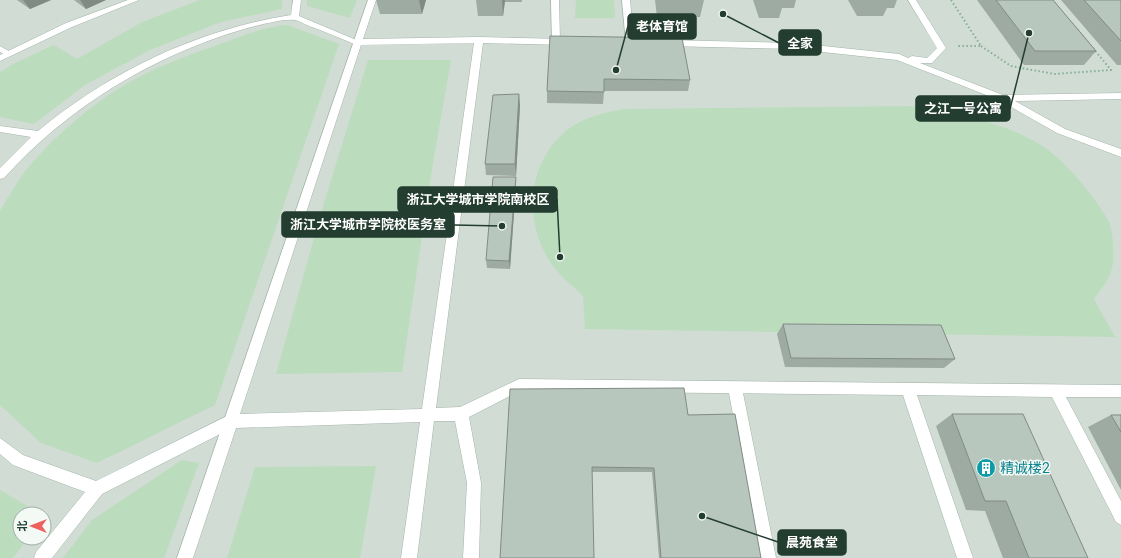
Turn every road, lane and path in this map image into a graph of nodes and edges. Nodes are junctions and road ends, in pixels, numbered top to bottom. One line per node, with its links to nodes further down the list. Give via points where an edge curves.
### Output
1 (135, 0): 18 (street)
2 (296, 0): 8 (street)
3 (372, 0): 11 (street)
4 (555, 0): 12 (street)
5 (626, 0): 14 (street)
6 (912, 0): 17 (street)
7 (951, 0): 16 (path)
8 (295, 17): 11 (street); 23 (street, via 273,19 240,28 161,59 117,80)
9 (1071, 21): 16 (path, via 1111,70 1054,74 1025,69 1011,66)
10 (479, 40): 11 (street); 12 (street); 30 (street)
11 (357, 42): 32 (street)
12 (556, 42): 13 (street)
13 (578, 42)
14 (630, 43)
15 (661, 43): 19 (street, via 795,46)
16 (981, 46): 17 (path)
17 (942, 48): 19 (street, via 929,60)
18 (2, 53)
19 (899, 57): 21 (street)
20 (1121, 96): 21 (street)
21 (1002, 98): 24 (street, via 1061,131)
22 (0, 128): 23 (street)
23 (39, 135): 25 (street)
24 (1121, 153)
25 (0, 175)
26 (735, 388): 27 (street); 31 (street, via 519,385); 40 (street)
27 (908, 389): 28 (street); 41 (street)
28 (1055, 389): 29 (street); 35 (street)
29 (1121, 391)
30 (428, 414): 31 (street); 32 (street); 38 (street)
31 (461, 414): 39 (street, via 474,483)
32 (231, 421): 34 (street); 37 (street)
33 (0, 445): 34 (street, via 18,460)
34 (97, 489): 36 (street)
35 (1121, 518)
36 (42, 558)
37 (185, 558)
38 (409, 558)
39 (471, 558)
40 (768, 558)
41 (965, 558)

